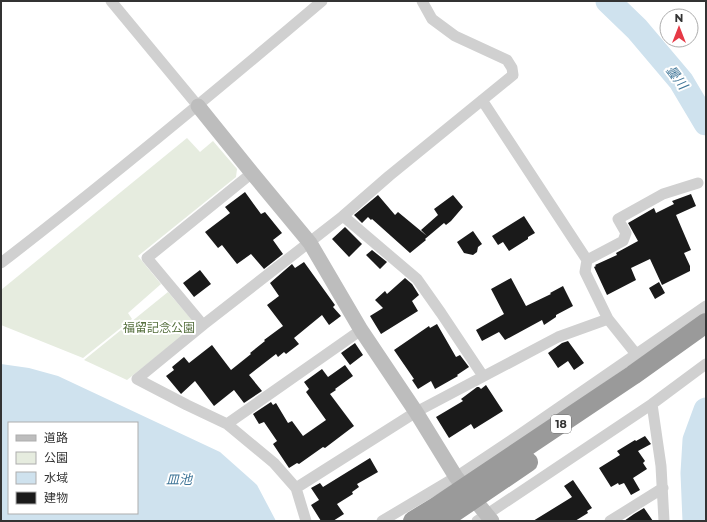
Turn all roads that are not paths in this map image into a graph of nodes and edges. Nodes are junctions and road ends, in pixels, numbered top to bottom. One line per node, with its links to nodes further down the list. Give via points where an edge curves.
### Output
1 (111, 1): 5 (street)
2 (322, 1): 5 (street)
3 (422, 1): 4 (street, via 432,19 455,36 507,60 512,68 513,75)
4 (482, 100): 8 (street); 10 (street)
5 (198, 106): 6 (street); 11 (street)
6 (252, 173): 9 (street); 15 (street, via 148,258)
7 (698, 183): 10 (street, via 663,194 618,219 626,232 623,241)
8 (343, 216): 9 (street); 20 (street, via 417,279)
9 (310, 243): 15 (street); 16 (street)
10 (587, 260): 13 (street, via 586,272)
11 (1, 263)
12 (706, 306): 18 (street)
13 (608, 319): 18 (street); 20 (street, via 558,337)
14 (706, 322): 30 (highway, 18, bridge, via 634,375)
15 (203, 325): 23 (street, via 137,379)
16 (361, 330): 22 (street); 23 (street)
17 (706, 339): 31 (highway, 18, bridge, via 636,390)
18 (636, 354): 24 (street)
19 (704, 365): 21 (street)
20 (483, 376): 22 (street)
21 (652, 404): 26 (street); 27 (street)
22 (416, 412): 24 (street); 25 (street)
23 (227, 424): 25 (street, via 274,463)
24 (456, 477): 27 (street); 29 (street)
25 (296, 488): 28 (street)
26 (662, 488): 32 (street); 33 (street)
27 (485, 519)
28 (306, 521)
29 (382, 521)
30 (413, 521)
31 (441, 521)
32 (610, 521)
33 (664, 521)

